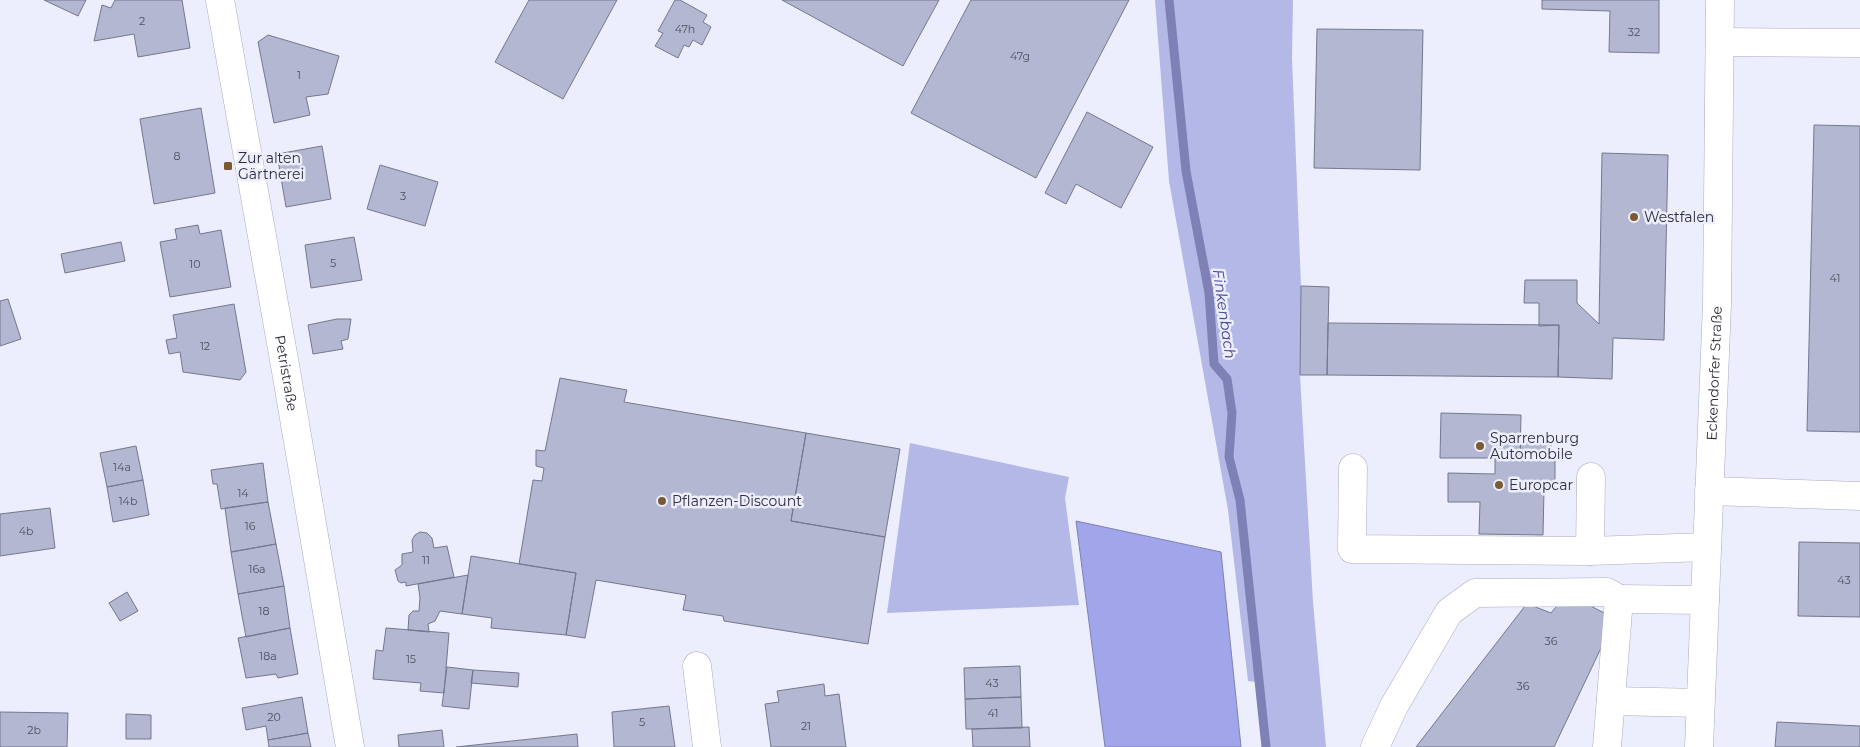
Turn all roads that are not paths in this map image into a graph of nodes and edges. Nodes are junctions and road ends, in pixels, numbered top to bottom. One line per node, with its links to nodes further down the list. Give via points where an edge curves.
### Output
1 (220, 0): 16 (street, Petristraße)
2 (1720, 0): 3 (street, Eckendorfer Straße)
3 (1720, 42): 4 (street); 7 (street, Eckendorfer Straße, via 1717,304)
4 (1860, 43)
5 (1353, 468): 10 (street, via 1352,549)
6 (1591, 477): 10 (street)
7 (1709, 491): 8 (street); 9 (street, Eckendorfer Straße)
8 (1860, 496)
9 (1707, 547): 10 (street); 12 (street, Eckendorfer Straße)
10 (1590, 551)
11 (1619, 600): 12 (street); 14 (street); 18 (street, via 1607,592 1475,593 1449,612)
12 (1705, 600): 15 (street, Eckendorfer Straße)
13 (697, 666): 17 (street)
14 (1611, 701): 15 (street); 19 (street)
15 (1700, 703): 20 (street, Eckendorfer Straße)
16 (350, 747)
17 (707, 747)
18 (1374, 747)
19 (1607, 747)
20 (1699, 747)

